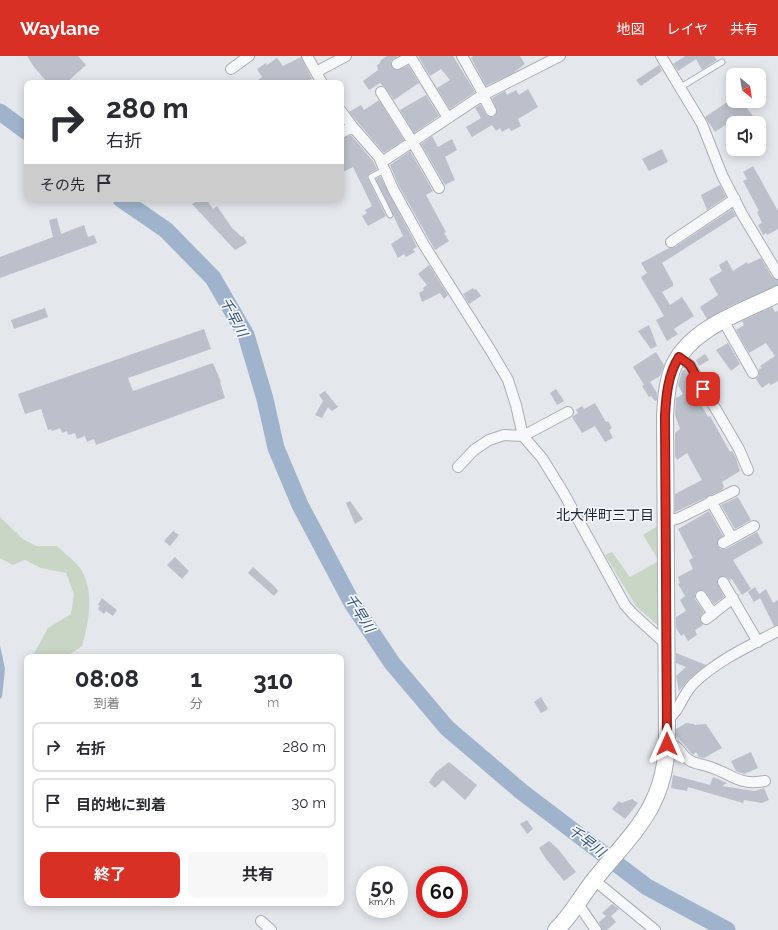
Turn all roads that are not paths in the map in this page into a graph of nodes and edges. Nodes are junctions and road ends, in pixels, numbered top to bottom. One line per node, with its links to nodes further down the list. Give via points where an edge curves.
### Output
1 (249, 56): 10 (street)
2 (308, 56): 11 (street)
3 (346, 56): 11 (street)
4 (410, 56): 9 (street); 18 (street)
5 (462, 56): 15 (street)
6 (560, 56): 15 (street)
7 (661, 56): 13 (street)
8 (722, 62): 13 (lane)
9 (397, 64)
10 (231, 69)
11 (316, 72): 12 (street)
12 (320, 80)
13 (681, 87): 24 (street, via 702,124 722,175)
14 (381, 92): 21 (street)
15 (484, 95): 16 (street); 18 (street)
16 (492, 111)
17 (344, 115): 19 (street)
18 (448, 118): 21 (street)
19 (352, 127): 20 (street); 22 (street)
20 (344, 131)
21 (412, 141): 22 (street); 23 (street)
22 (383, 166): 25 (lane, via 371,177); 33 (street, via 424,245 508,380)
23 (439, 188)
24 (735, 199): 26 (street); 27 (street)
25 (390, 215)
26 (671, 242)
27 (778, 274)
28 (778, 294): 29 (main road)
29 (724, 322): 30 (main road, via 700,336); 31 (street)
30 (679, 357): 35 (street, via 690,365 739,449); 38 (main road, via 671,376 666,404)
31 (754, 373)
32 (568, 412): 33 (street)
33 (523, 436): 34 (street, via 504,435 489,440 474,450); 45 (street, via 540,455 563,492 629,610)
34 (458, 467)
35 (748, 470)
36 (734, 491): 37 (street)
37 (711, 501): 38 (street); 39 (street, via 728,541)
38 (666, 522): 45 (main road)
39 (754, 526)
40 (723, 582): 42 (street)
41 (702, 596): 42 (street, via 710,616)
42 (733, 598): 44 (street)
43 (778, 631): 44 (street)
44 (758, 642): 46 (street, via 711,668 685,693 675,713)
45 (667, 645): 46 (main road)
46 (668, 720): 47 (main road)
47 (667, 744): 48 (street, via 677,746 689,760 736,779 749,783); 49 (main road, via 664,773 655,799 640,826)
48 (765, 781)
49 (596, 878): 50 (main road); 55 (street)
50 (578, 904): 53 (main road); 54 (street)
51 (261, 921): 52 (street)
52 (271, 930)
53 (556, 930)
54 (595, 930)
55 (655, 930)

